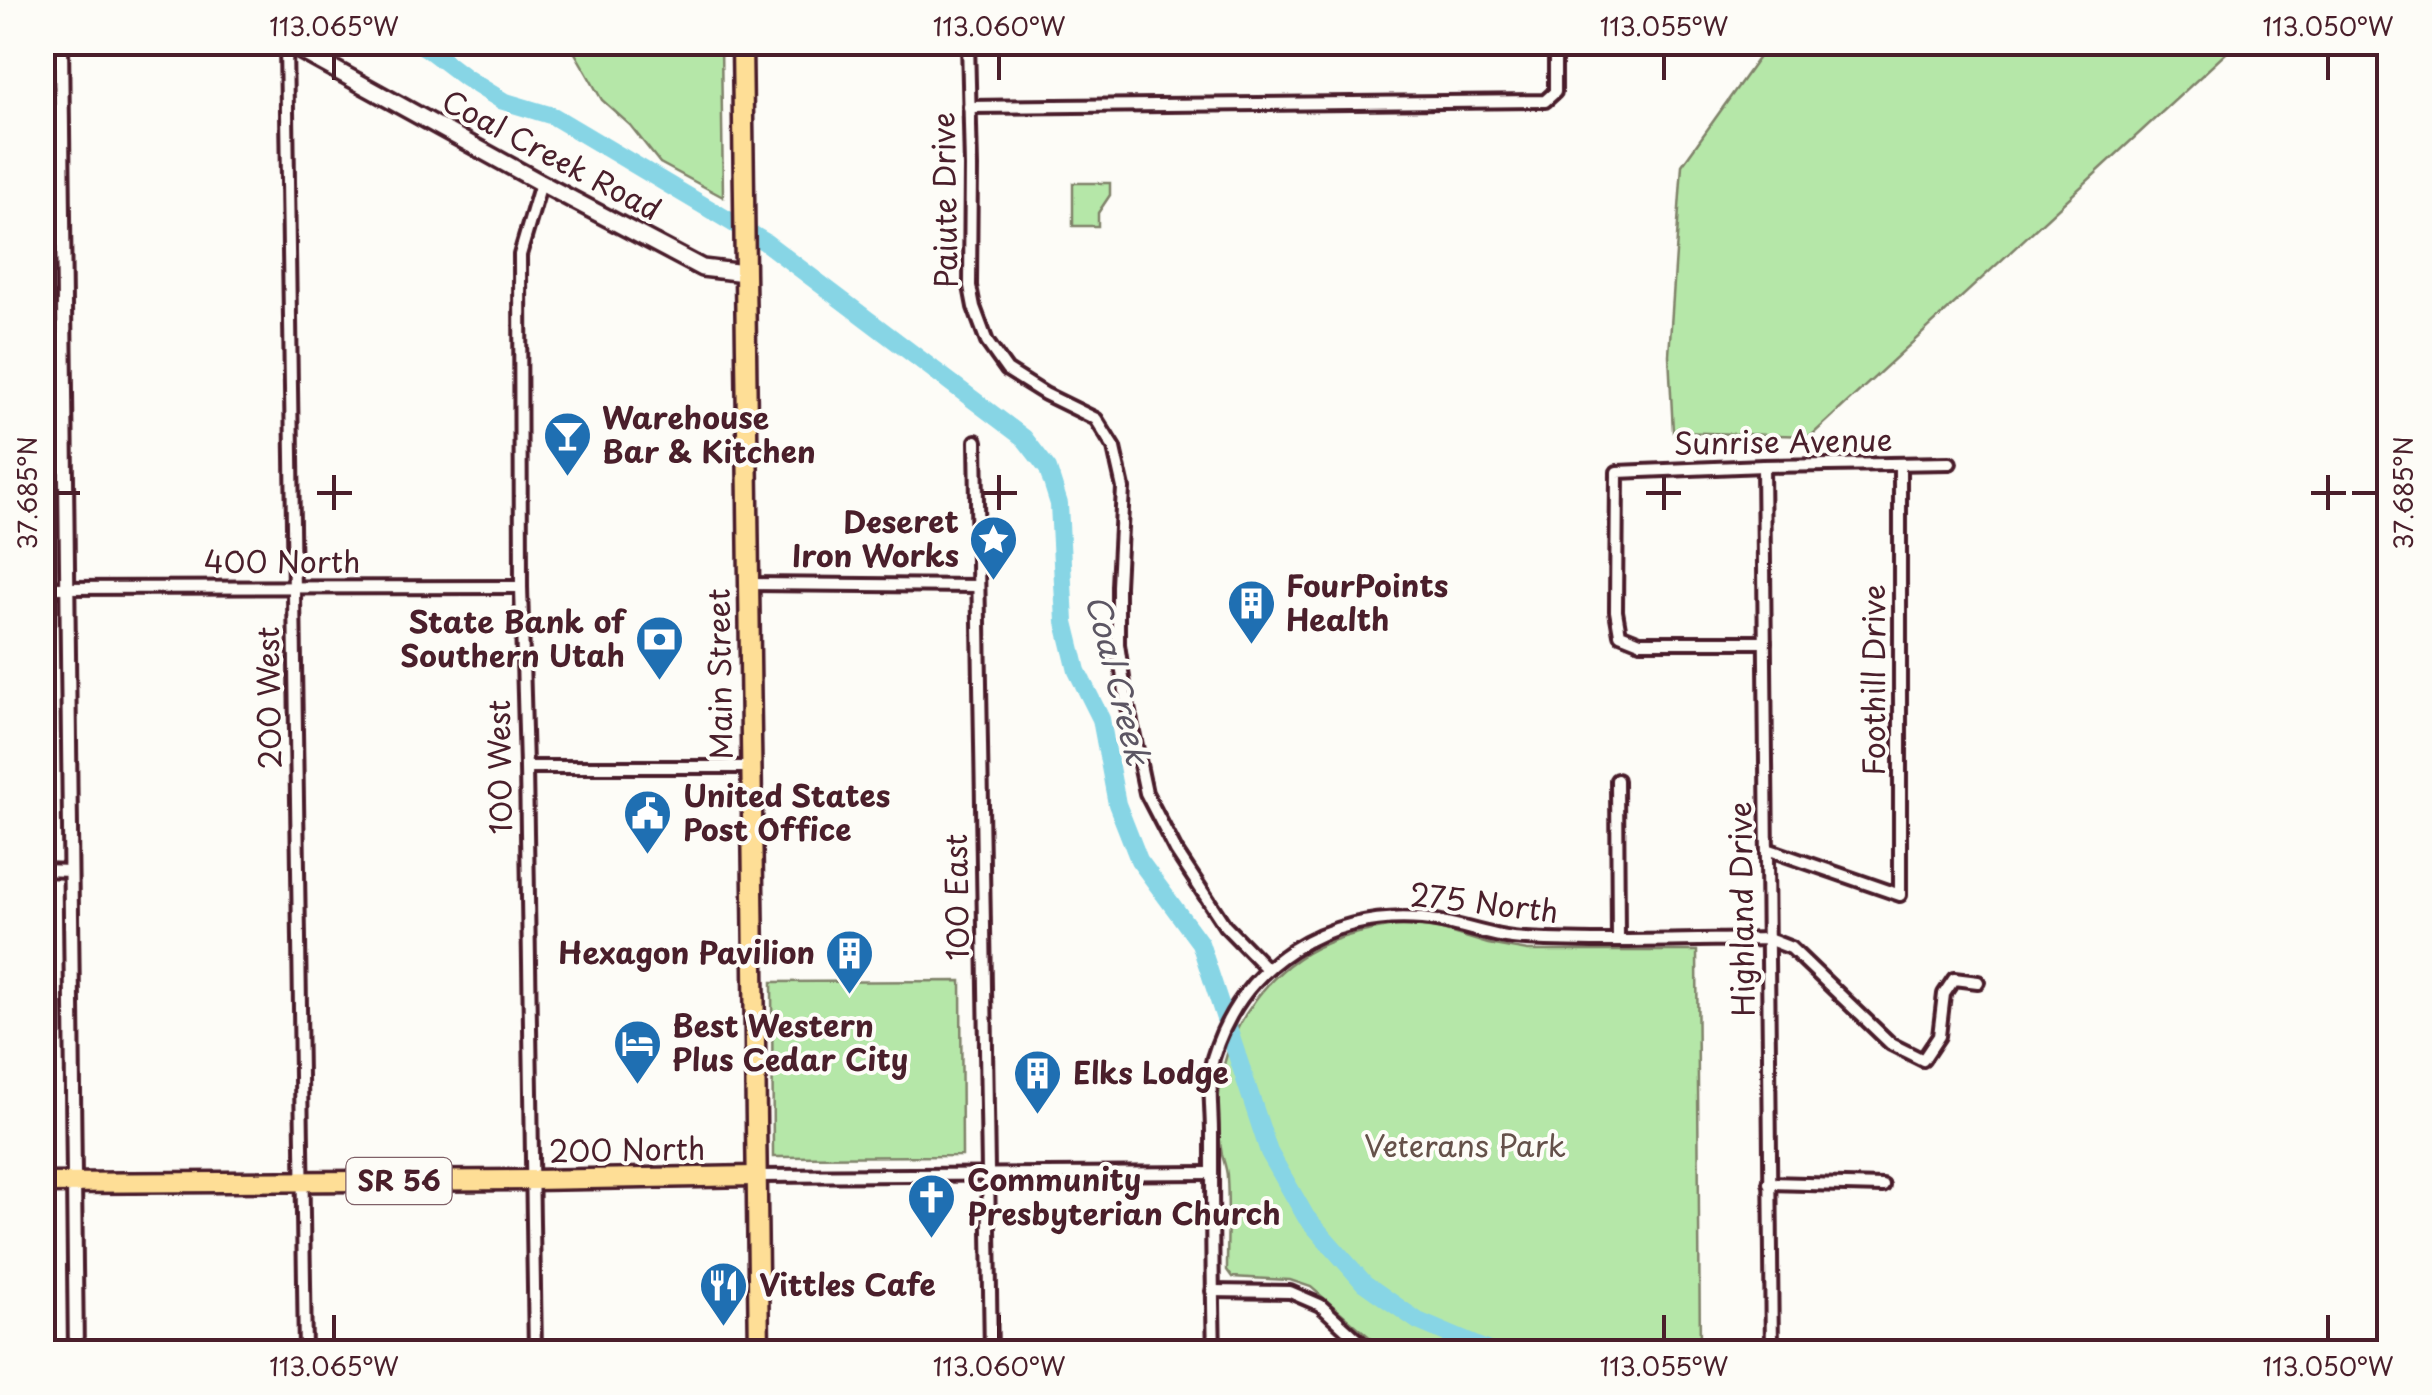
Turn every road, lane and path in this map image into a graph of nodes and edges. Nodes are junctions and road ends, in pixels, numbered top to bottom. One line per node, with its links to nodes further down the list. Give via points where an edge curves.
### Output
1 (61, 42): 17 (street)
2 (742, 42): 8 (main road, Main Street)
3 (968, 42): 6 (street, Paiute Drive)
4 (1555, 42): 6 (street, via 1556,92 1545,101)
5 (286, 43): 7 (main road, Coal Creek Road); 18 (street, 200 West)
6 (969, 107): 28 (street, Paiute Drive, via 974,307 1007,370 1096,419 1114,448 1123,488 1118,644 1146,793 1225,926)
7 (541, 184): 8 (main road, Coal Creek Road, via 702,268); 14 (street, 100 West, via 520,255)
8 (744, 273): 13 (main road, Main Street)
9 (976, 442): 15 (street, 100 East)
10 (1950, 463): 11 (street, Sunrise Avenue)
11 (1900, 465): 12 (street, Sunrise Avenue); 23 (street, Foothill Drive, via 1900,895)
12 (1763, 466): 19 (street, Highland Drive); 19 (street, Sunrise Avenue, via 1617,472 1616,611 1620,634 1640,642)
13 (747, 584): 15 (street); 21 (main road, Main Street)
14 (521, 586): 18 (street, 400 North); 20 (street, 100 West)
15 (978, 586): 31 (street, 100 East)
16 (42, 588): 17 (street, 400 North)
17 (67, 588): 18 (street, 400 North); 25 (street)
18 (293, 588): 34 (street, 200 West)
19 (1765, 642): 23 (street, Highland Drive)
20 (526, 767): 21 (street); 33 (street, 100 West)
21 (750, 767): 32 (main road, Main Street)
22 (1617, 780): 27 (street)
23 (1767, 849): 26 (street, Highland Drive)
24 (42, 870): 25 (street)
25 (70, 870): 36 (street)
26 (1768, 939): 27 (street, 275 North); 29 (street, via 1791,948 1890,1044 1924,1060 1939,1036 1944,994 1954,979); 37 (street, Highland Drive)
27 (1618, 940): 28 (street, 275 North, via 1509,938 1426,919 1384,918 1305,941)
28 (1266, 968): 30 (street, 275 North, via 1232,1013 1212,1061)
29 (1978, 982)
30 (1212, 1173): 31 (street, 200 North); 39 (street)
31 (987, 1175): 32 (street, 200 North); 44 (street, 100 East)
32 (755, 1176): 33 (main road, 200 North / SR 56); 43 (main road, Main Street)
33 (532, 1180): 34 (main road, 200 North / SR 56); 42 (street, 100 West)
34 (303, 1181): 36 (main road, 200 North / SR 56); 41 (street, 200 West)
35 (42, 1182): 36 (main road, 200 North / SR 56)
36 (74, 1182): 40 (street)
37 (1770, 1183): 38 (street); 47 (street, Highland Drive)
38 (1882, 1186)
39 (1212, 1291): 45 (street); 46 (street, via 1290,1292 1320,1305)
40 (76, 1352)
41 (304, 1352)
42 (536, 1352)
43 (758, 1352)
44 (991, 1352)
45 (1214, 1352)
46 (1371, 1352)
47 (1772, 1352)

